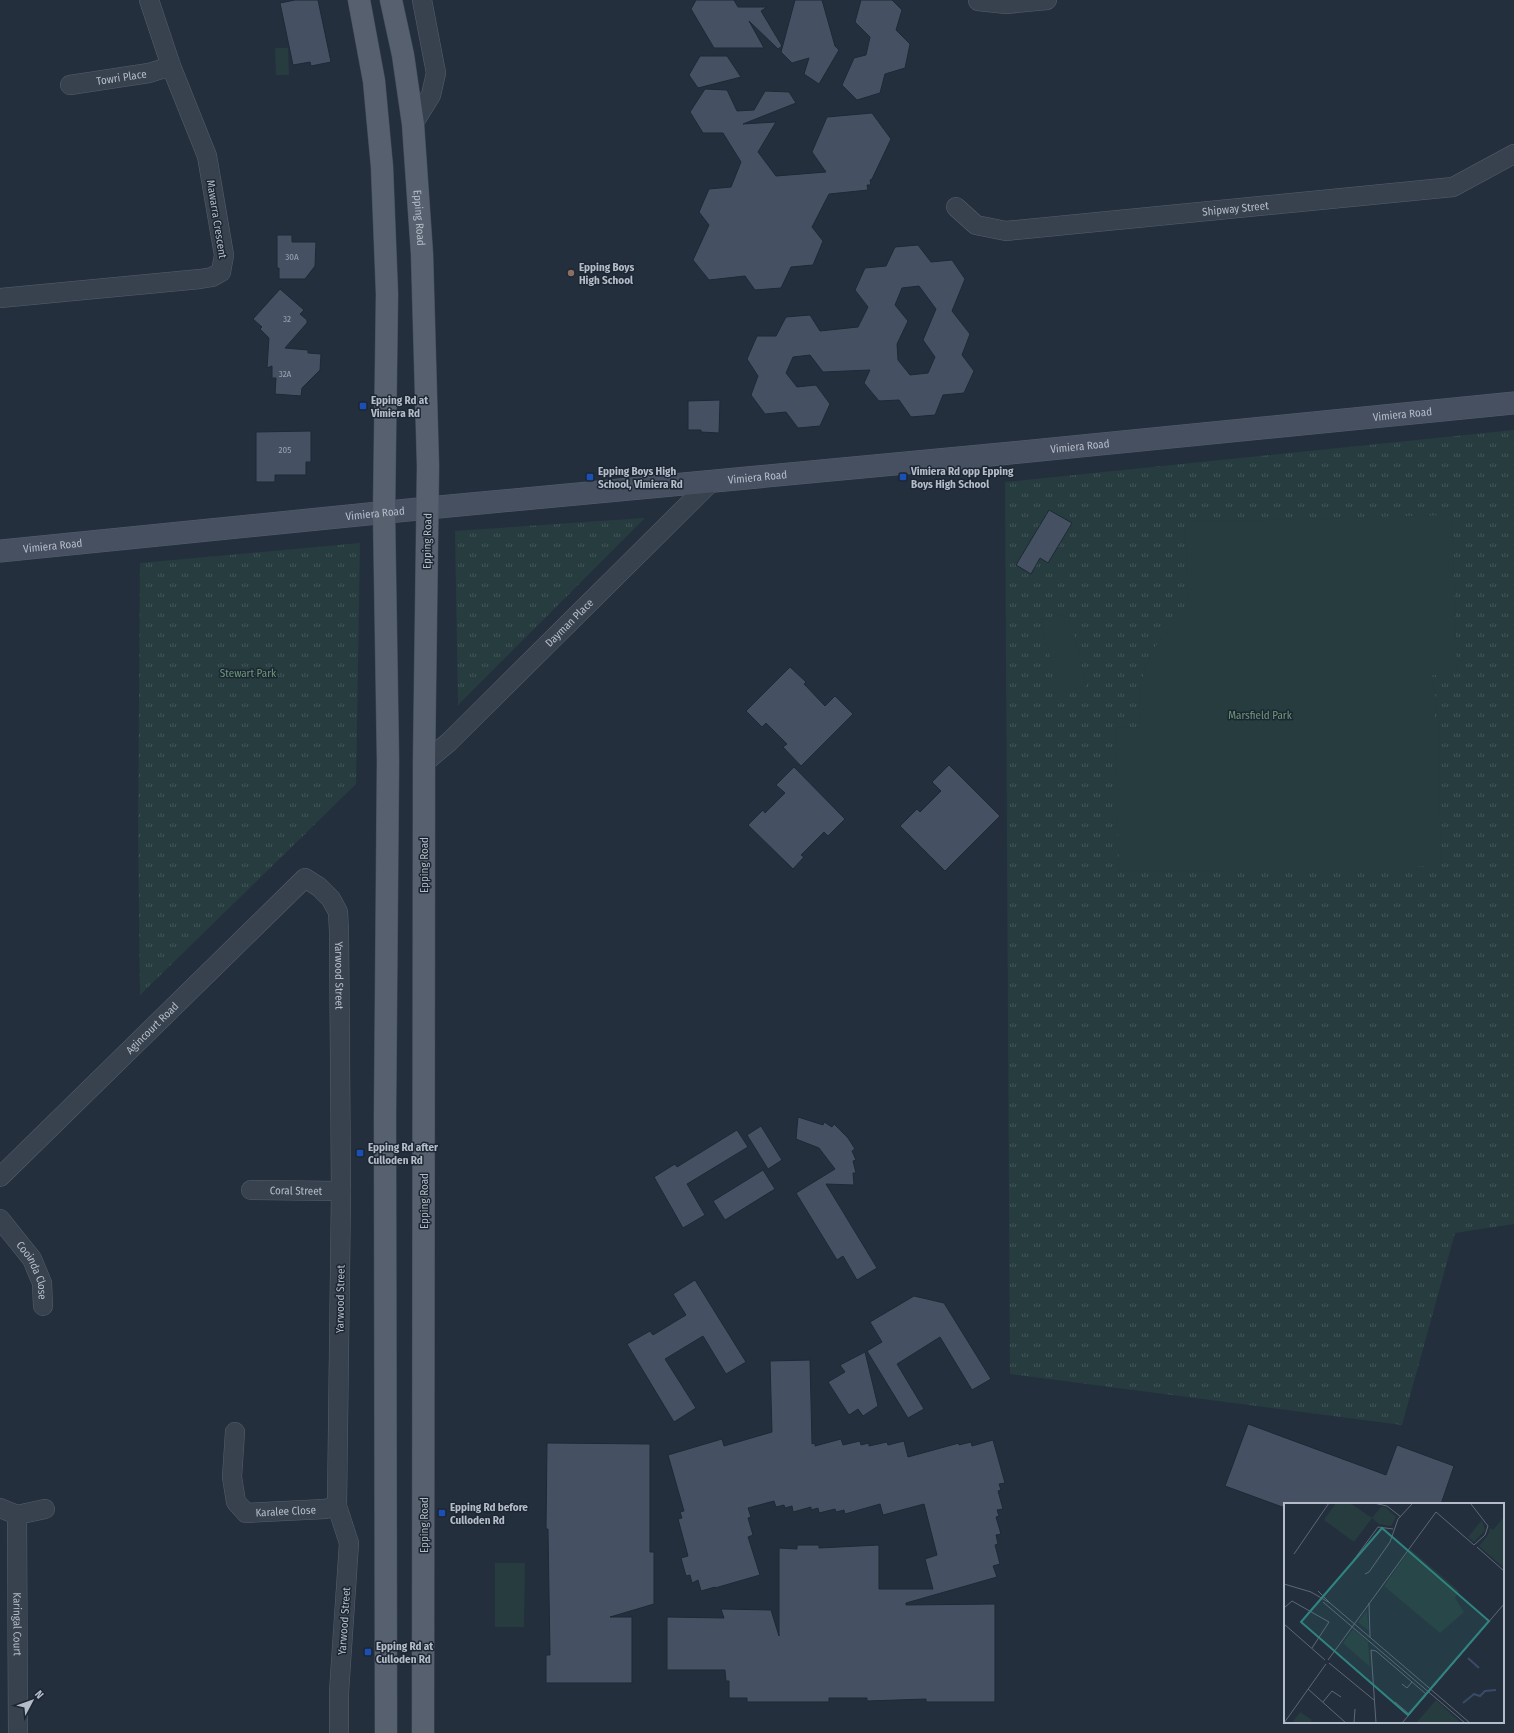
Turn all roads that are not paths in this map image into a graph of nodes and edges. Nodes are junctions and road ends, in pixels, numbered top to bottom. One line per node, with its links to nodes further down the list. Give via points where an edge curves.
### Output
1 (149, 0): 7 (street, Mawarra Crescent)
2 (359, 0): 16 (main road, via 374,81 382,167 387,294)
3 (391, 0): 9 (main road, Epping Road, via 403,55)
4 (422, 0): 9 (street, via 436,73 431,95)
5 (1047, 0): 6 (street, via 1006,4)
6 (978, 1)
7 (171, 66): 8 (street, Towri Place, via 150,72); 12 (street, Mawarra Crescent, via 207,156 224,255 221,272 200,279)
8 (70, 85)
9 (413, 124): 15 (main road, Epping Road, via 422,254)
10 (1514, 154): 11 (street, Shipway Street, via 1453,187 1006,231 976,225)
11 (956, 207)
12 (0, 298)
13 (1514, 403): 14 (street, Vimiera Road)
14 (713, 480): 15 (street, Vimiera Road); 18 (street, Dayman Place, via 449,742)
15 (428, 508): 16 (street, Vimiera Road); 18 (main road, Epping Road)
16 (384, 513): 17 (street, Vimiera Road); 31 (main road, via 388,761 385,1101)
17 (0, 551)
18 (424, 762): 32 (main road, Epping Road)
19 (305, 878): 20 (street, Agincourt Road); 22 (street, Yarwood Street, via 331,899 338,912)
20 (0, 1177)
21 (251, 1190): 22 (street, Coral Street)
22 (341, 1191): 26 (street, Yarwood Street)
23 (0, 1219): 24 (street, Cooinda Close, via 32,1259 42,1283)
24 (43, 1306)
25 (235, 1432): 26 (street, Karalee Close, via 232,1477 236,1502 246,1513 325,1509)
26 (337, 1506): 30 (street, Yarwood Street, via 349,1542 339,1692)
27 (45, 1509): 28 (street, Karingal Court)
28 (8, 1512): 29 (street, Karingal Court)
29 (18, 1733)
30 (339, 1733)
31 (386, 1733)
32 (424, 1733)

